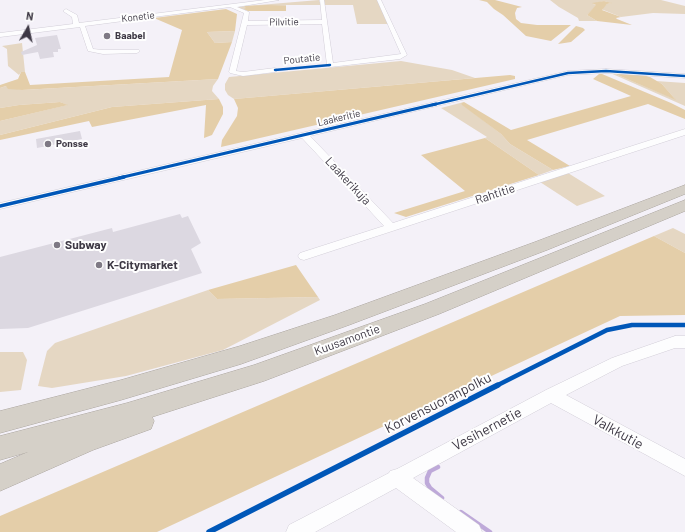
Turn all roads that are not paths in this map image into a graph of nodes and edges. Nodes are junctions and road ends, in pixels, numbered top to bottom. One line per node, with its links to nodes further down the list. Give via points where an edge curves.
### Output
1 (277, 0): 4 (street, Konetie)
2 (322, 0): 7 (street)
3 (379, 0): 7 (street, Poutatie, via 404,54 402,57 330,65)
4 (256, 1): 5 (street, Konetie)
5 (229, 5): 8 (street, via 246,12); 9 (street, Konetie)
6 (66, 11): 9 (street, via 75,16)
7 (324, 22): 8 (street, Pilvitie)
8 (244, 23): 12 (street, Poutatie, via 232,72 243,74)
9 (79, 25): 10 (street, Konetie); 11 (street, via 90,50)
10 (0, 35)
11 (137, 51)
12 (275, 70)
13 (685, 76): 15 (street, Laakeritie, via 606,71 568,73)
14 (685, 132): 19 (street, Rahtitie)
15 (304, 134): 18 (street, Laakeritie); 19 (street, Laakerikuja)
16 (685, 189): 24 (highway, Kuusamontie, via 541,246 241,355)
17 (685, 205): 21 (highway, Kuusamontie)
18 (0, 206)
19 (392, 228): 20 (street, Rahtitie)
20 (304, 256)
21 (432, 309): 25 (highway, Kuusamontie, via 256,374 127,414); 28 (highway, via 352,349 87,440)
22 (685, 342): 23 (street, Vesihernetie, via 674,342 617,362)
23 (551, 395): 26 (street, Valkkutie); 27 (street, Vesihernetie)
24 (0, 422)
25 (0, 448)
26 (685, 468)
27 (396, 477): 29 (street, Vesihernetie); 30 (street)
28 (0, 478)
29 (296, 532)
30 (472, 532)

